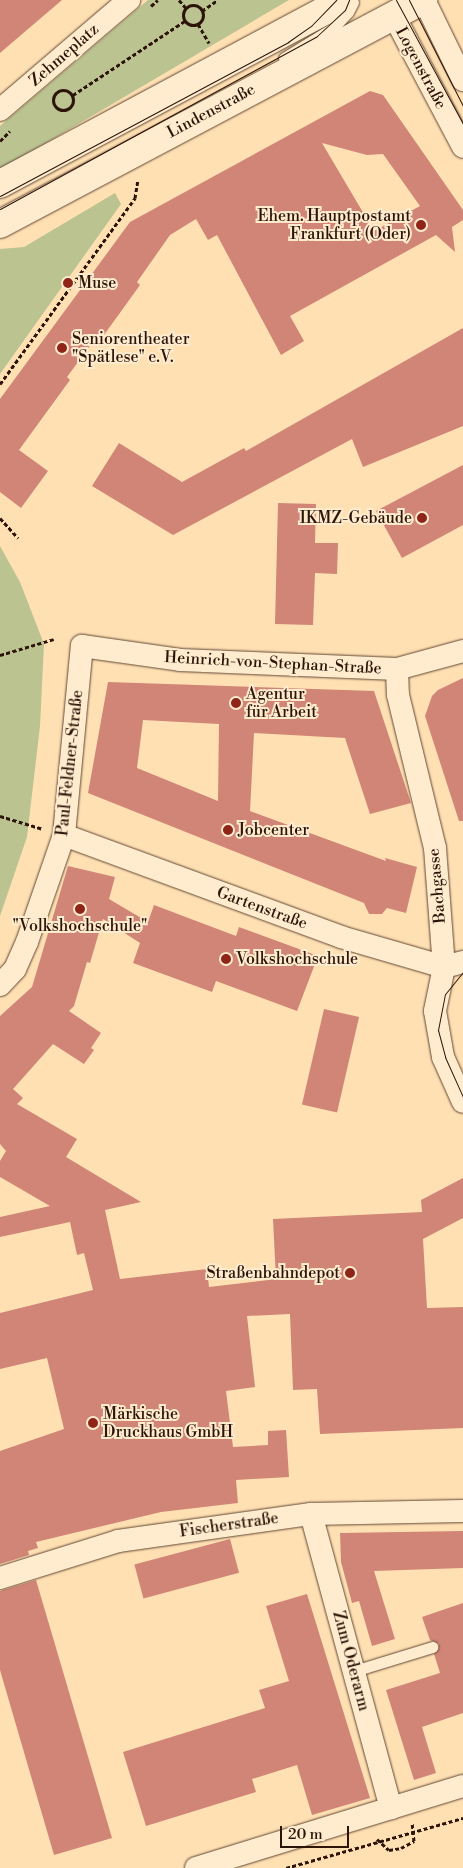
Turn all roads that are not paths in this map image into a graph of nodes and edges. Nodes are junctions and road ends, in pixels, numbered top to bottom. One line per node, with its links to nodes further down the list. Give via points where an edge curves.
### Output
1 (129, 0): 8 (street, Zehmeplatz)
2 (346, 0): 5 (lane, via 348,12 319,40); 11 (street, Lindenstraße)
3 (423, 0): 4 (street, Lindenstraße); 7 (street, Logenstraße)
4 (391, 4): 9 (street, Lindenstraße); 10 (street, Logenstraße)
5 (270, 66)
6 (245, 79): 9 (lane)
7 (463, 80)
8 (0, 110)
9 (199, 119): 12 (street, Lindenstraße)
10 (463, 147)
11 (0, 184)
12 (0, 224)
13 (82, 646): 15 (street, Heinrich-von-Stephan-Straße, via 180,660); 16 (street, Paul-Feldner-Straße)
14 (463, 651): 15 (street, Heinrich-von-Stephan-Straße)
15 (397, 669): 17 (street, Bachgasse, via 398,695 434,848)
16 (64, 835): 17 (street, Gartenstraße, via 341,937); 18 (street, Paul-Feldner-Straße, via 27,942 14,969)
17 (453, 964): 19 (street, Bachgasse, via 435,1011 442,1057)
18 (0, 985)
19 (463, 1102)
20 (463, 1511): 21 (street, Fischerstraße)
21 (311, 1514): 22 (street, Fischerstraße, via 118,1541); 24 (street, Zum Oderarm)
22 (0, 1578)
23 (432, 1647): 24 (lane)
24 (354, 1671): 26 (street, Zum Oderarm)
25 (463, 1786): 26 (street)
26 (392, 1808): 27 (street)
27 (196, 1868)

